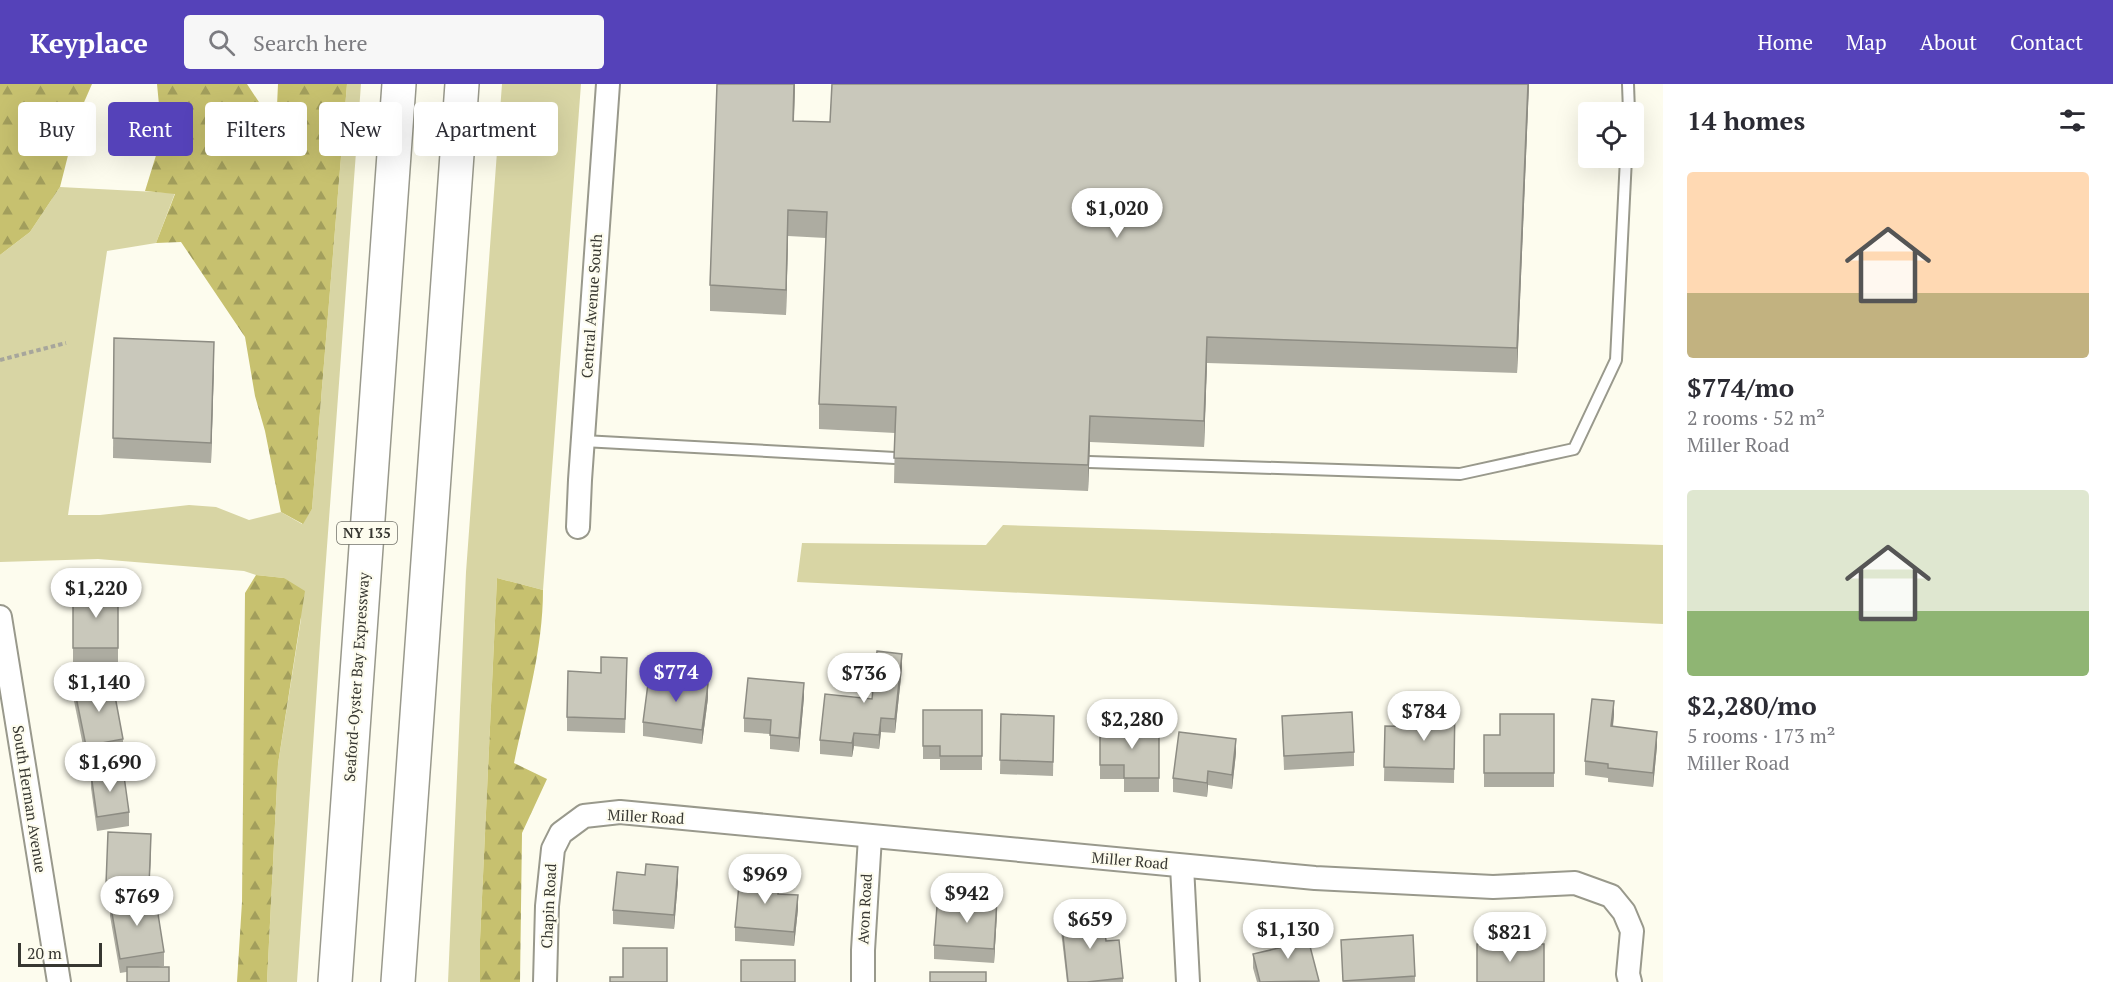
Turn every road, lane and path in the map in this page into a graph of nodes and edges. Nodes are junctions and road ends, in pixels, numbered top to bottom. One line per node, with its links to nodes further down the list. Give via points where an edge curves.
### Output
1 (399, 84): 18 (highway, Seaford-Oyster Bay Expressway / NY 135)
2 (462, 84): 19 (highway)
3 (608, 84): 9 (street, Central Avenue South)
4 (1628, 84): 5 (lane)
5 (1629, 102)
6 (1626, 168): 11 (lane, via 1616,360 1574,449 1460,474)
7 (66, 343): 8 (path)
8 (0, 360)
9 (582, 441): 10 (lane); 12 (street, Central Avenue South)
10 (895, 458)
11 (1089, 462)
12 (578, 527)
13 (0, 617): 17 (street, South Herman Avenue)
14 (561, 833): 15 (street, Miller Road, via 584,816 620,812); 20 (street, Chapin Road, via 552,849)
15 (870, 837): 16 (street, Miller Road); 21 (street, Avon Road)
16 (1182, 866): 22 (street); 23 (street, Miller Road, via 1315,878 1493,887 1575,883 1611,896 1624,912 1632,931)
17 (59, 982)
18 (335, 982)
19 (398, 982)
20 (546, 982)
21 (863, 982)
22 (1188, 982)
23 (1630, 982)

